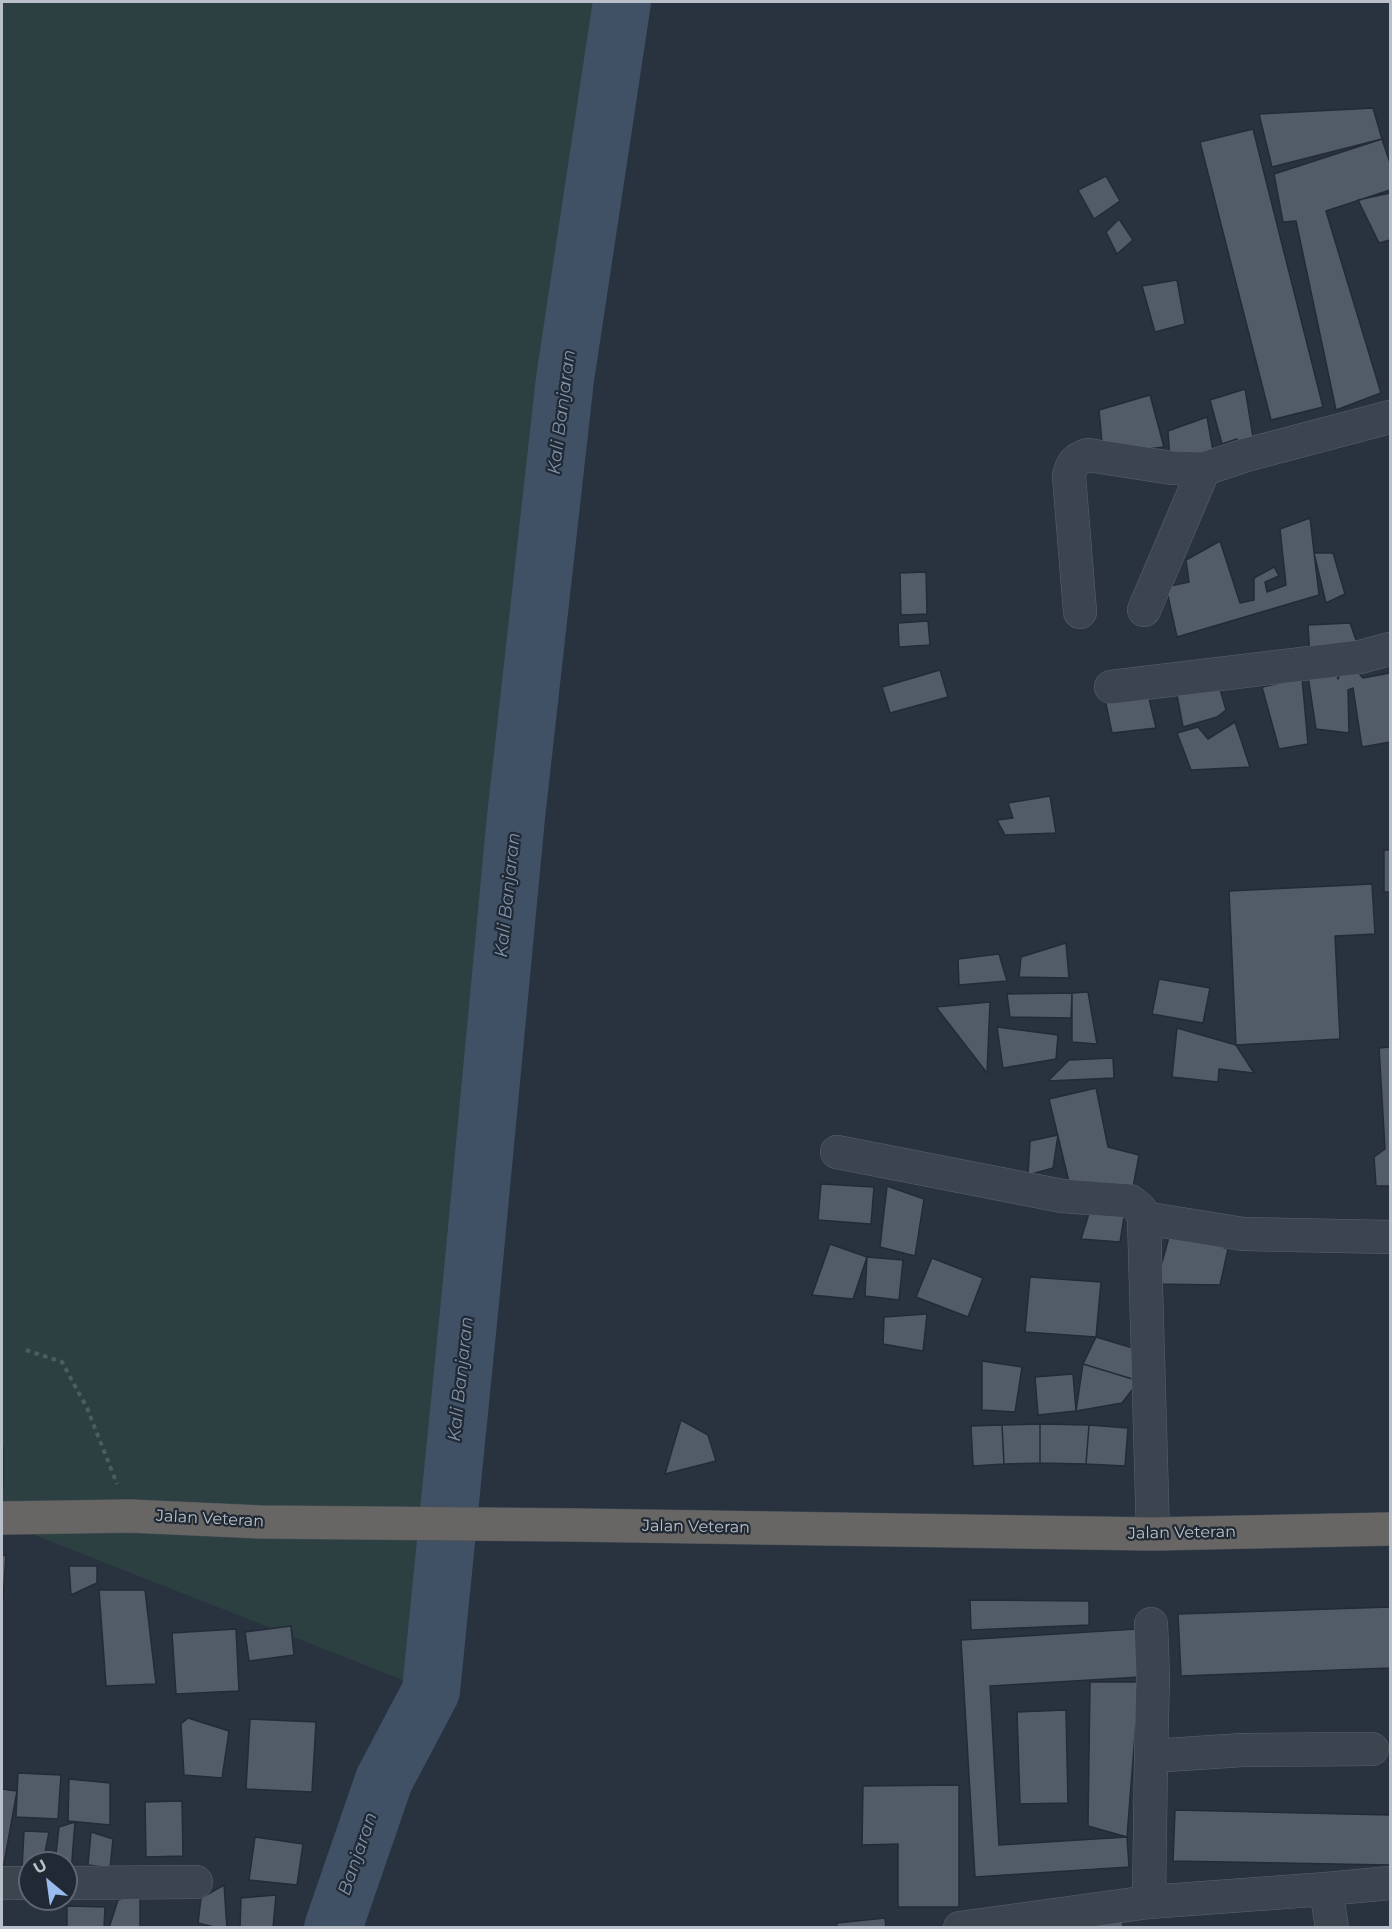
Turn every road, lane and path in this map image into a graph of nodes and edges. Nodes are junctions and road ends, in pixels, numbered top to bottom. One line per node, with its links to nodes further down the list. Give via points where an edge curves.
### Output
1 (1390, 417): 2 (street)
2 (1204, 469): 3 (street); 4 (street, via 1088,455 1077,459 1069,476)
3 (1143, 610)
4 (1080, 612)
5 (1390, 649): 6 (street, via 1360,657)
6 (1111, 687)
7 (837, 1152): 8 (street, via 1062,1196 1130,1201)
8 (1144, 1218): 9 (street, via 1243,1234); 14 (street)
9 (1390, 1237)
10 (26, 1350): 11 (path, via 62,1362 87,1408)
11 (130, 1515): 12 (highway, Jalan Veteran); 14 (highway, Jalan Veteran, via 261,1522)
12 (2, 1518)
13 (1390, 1529): 14 (highway, Jalan Veteran)
14 (1153, 1534)
15 (1151, 1624): 17 (street)
16 (1372, 1749): 17 (street, via 1243,1750)
17 (1151, 1756): 24 (street)
18 (196, 1882): 21 (street)
19 (2, 1883): 20 (street)
20 (18, 1883)
21 (78, 1883)
22 (1390, 1883): 23 (street)
23 (1326, 1889): 24 (street); 26 (street)
24 (1149, 1902): 25 (street)
25 (960, 1928)
26 (1332, 1928)

